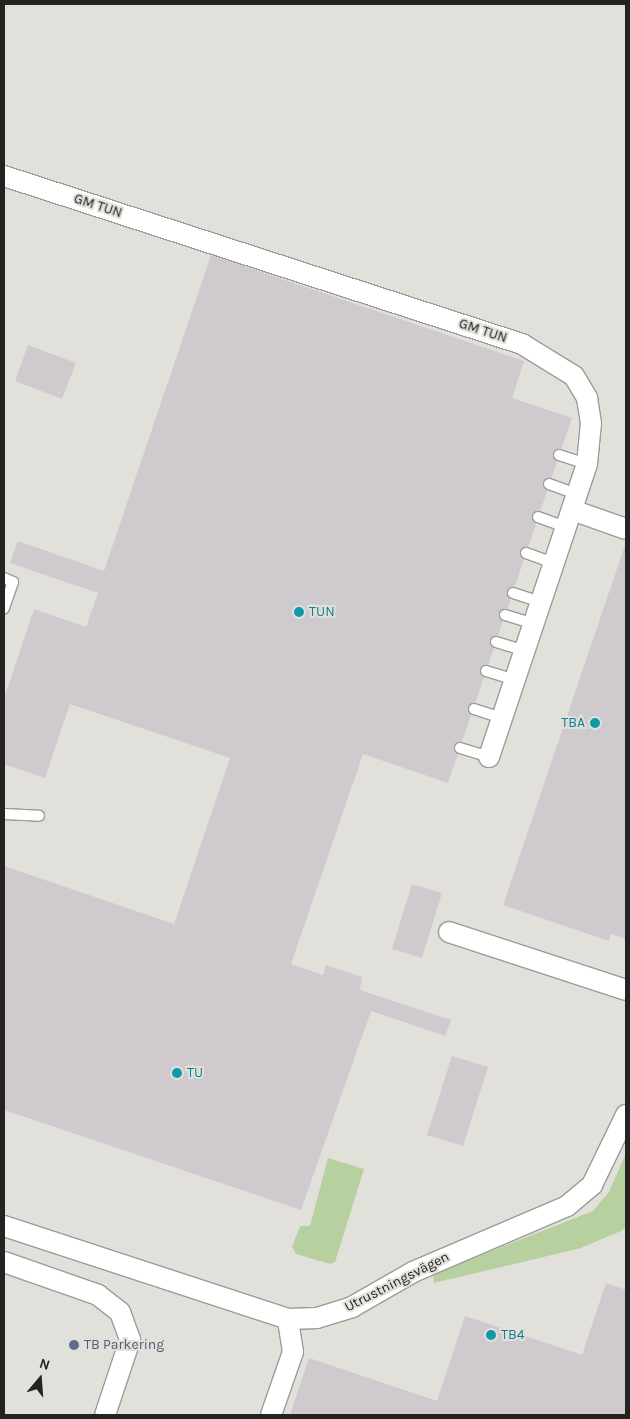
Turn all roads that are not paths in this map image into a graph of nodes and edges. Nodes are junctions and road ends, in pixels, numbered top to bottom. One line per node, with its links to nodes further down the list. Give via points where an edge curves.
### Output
1 (4, 176): 3 (street, GM TUN, via 545,354 574,376 587,398 592,423)
2 (559, 455): 3 (lane)
3 (587, 464): 5 (street, GM TUN)
4 (549, 484): 5 (lane)
5 (572, 510): 6 (lane); 7 (street); 9 (street, GM TUN)
6 (538, 517)
7 (626, 528)
8 (526, 554): 9 (lane)
9 (554, 563): 12 (street, GM TUN)
10 (4, 578): 13 (lane, via 12,582)
11 (513, 593): 12 (lane)
12 (541, 602): 15 (street, GM TUN)
13 (4, 608)
14 (505, 615): 15 (lane)
15 (534, 624): 17 (street, GM TUN)
16 (496, 642): 17 (lane)
17 (525, 651): 19 (street, GM TUN)
18 (486, 672): 19 (lane)
19 (515, 680): 21 (street, GM TUN)
20 (474, 709): 21 (lane)
21 (502, 718): 23 (street, GM TUN)
22 (460, 748): 23 (lane)
23 (489, 758)
24 (4, 814): 25 (lane)
25 (39, 816)
26 (449, 932): 27 (street)
27 (626, 990)
28 (626, 1115): 31 (street, Utrustningsvägen, via 592,1185 567,1206 413,1272 352,1307 317,1318)
29 (4, 1226): 31 (street, Utrustningsvägen)
30 (4, 1262): 32 (street, via 98,1295 120,1312 130,1340)
31 (288, 1319): 33 (street, via 293,1352)
32 (105, 1415)
33 (271, 1415)

